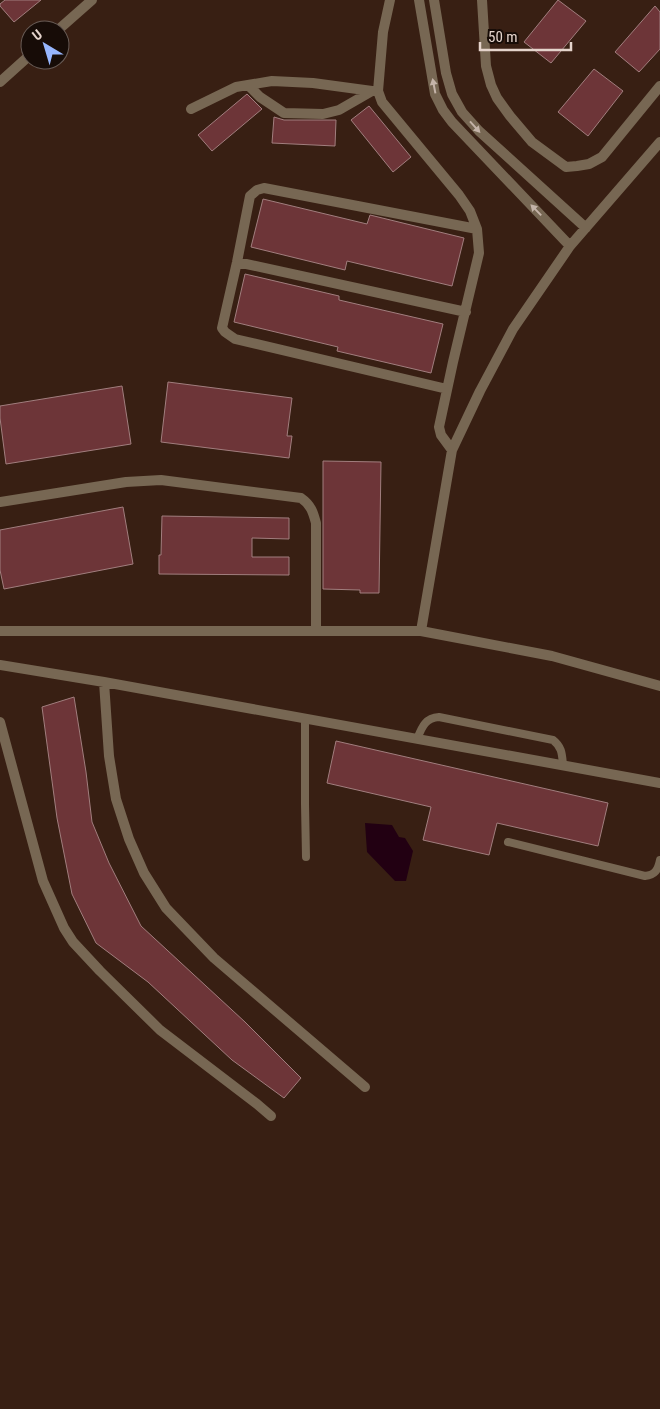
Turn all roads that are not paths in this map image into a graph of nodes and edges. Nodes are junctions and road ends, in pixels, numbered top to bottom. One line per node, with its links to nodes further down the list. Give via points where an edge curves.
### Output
1 (92, 0): 6 (street)
2 (390, 0): 11 (street)
3 (419, 0): 16 (street, one-way to 3, via 442,110 435,94)
4 (434, 0): 14 (street, one-way to 14, via 446,73 462,112)
5 (482, 0): 10 (street, via 486,66 497,98 532,142 566,166 589,164 602,157)
6 (69, 20)
7 (20, 63): 8 (street)
8 (1, 79)
9 (248, 85): 11 (street, via 272,81); 11 (street, via 284,113 323,114 339,110); 12 (street, via 236,87)
10 (660, 86)
11 (375, 91): 15 (street, via 459,194)
12 (191, 110)
13 (660, 142): 14 (street)
14 (586, 228): 16 (street)
15 (477, 229): 17 (street, via 264,188 250,196); 18 (street, via 479,253)
16 (570, 246): 20 (street, via 513,329)
17 (237, 262): 18 (street); 19 (street, via 222,328 235,339)
18 (466, 312): 19 (street)
19 (447, 390): 20 (street, via 439,427)
20 (452, 450): 24 (street)
21 (0, 502): 23 (street, via 126,482 161,480 301,498 313,510 316,523)
22 (0, 631): 23 (street)
23 (316, 631): 24 (street)
24 (421, 631): 27 (street, via 552,656)
25 (0, 665): 26 (street)
26 (104, 682): 28 (street); 36 (street, via 109,756 116,799 144,874 166,908 214,958)
27 (660, 686)
28 (305, 719): 30 (street); 34 (lane)
29 (0, 722): 37 (street, via 43,881 73,942 160,1030)
30 (417, 739): 31 (street); 31 (lane, via 423,724 439,717 553,740 562,750)
31 (562, 765): 32 (street)
32 (660, 783)
33 (508, 842): 35 (lane, via 645,876 656,872)
34 (306, 857)
35 (660, 860)
36 (365, 1087)
37 (271, 1116)

